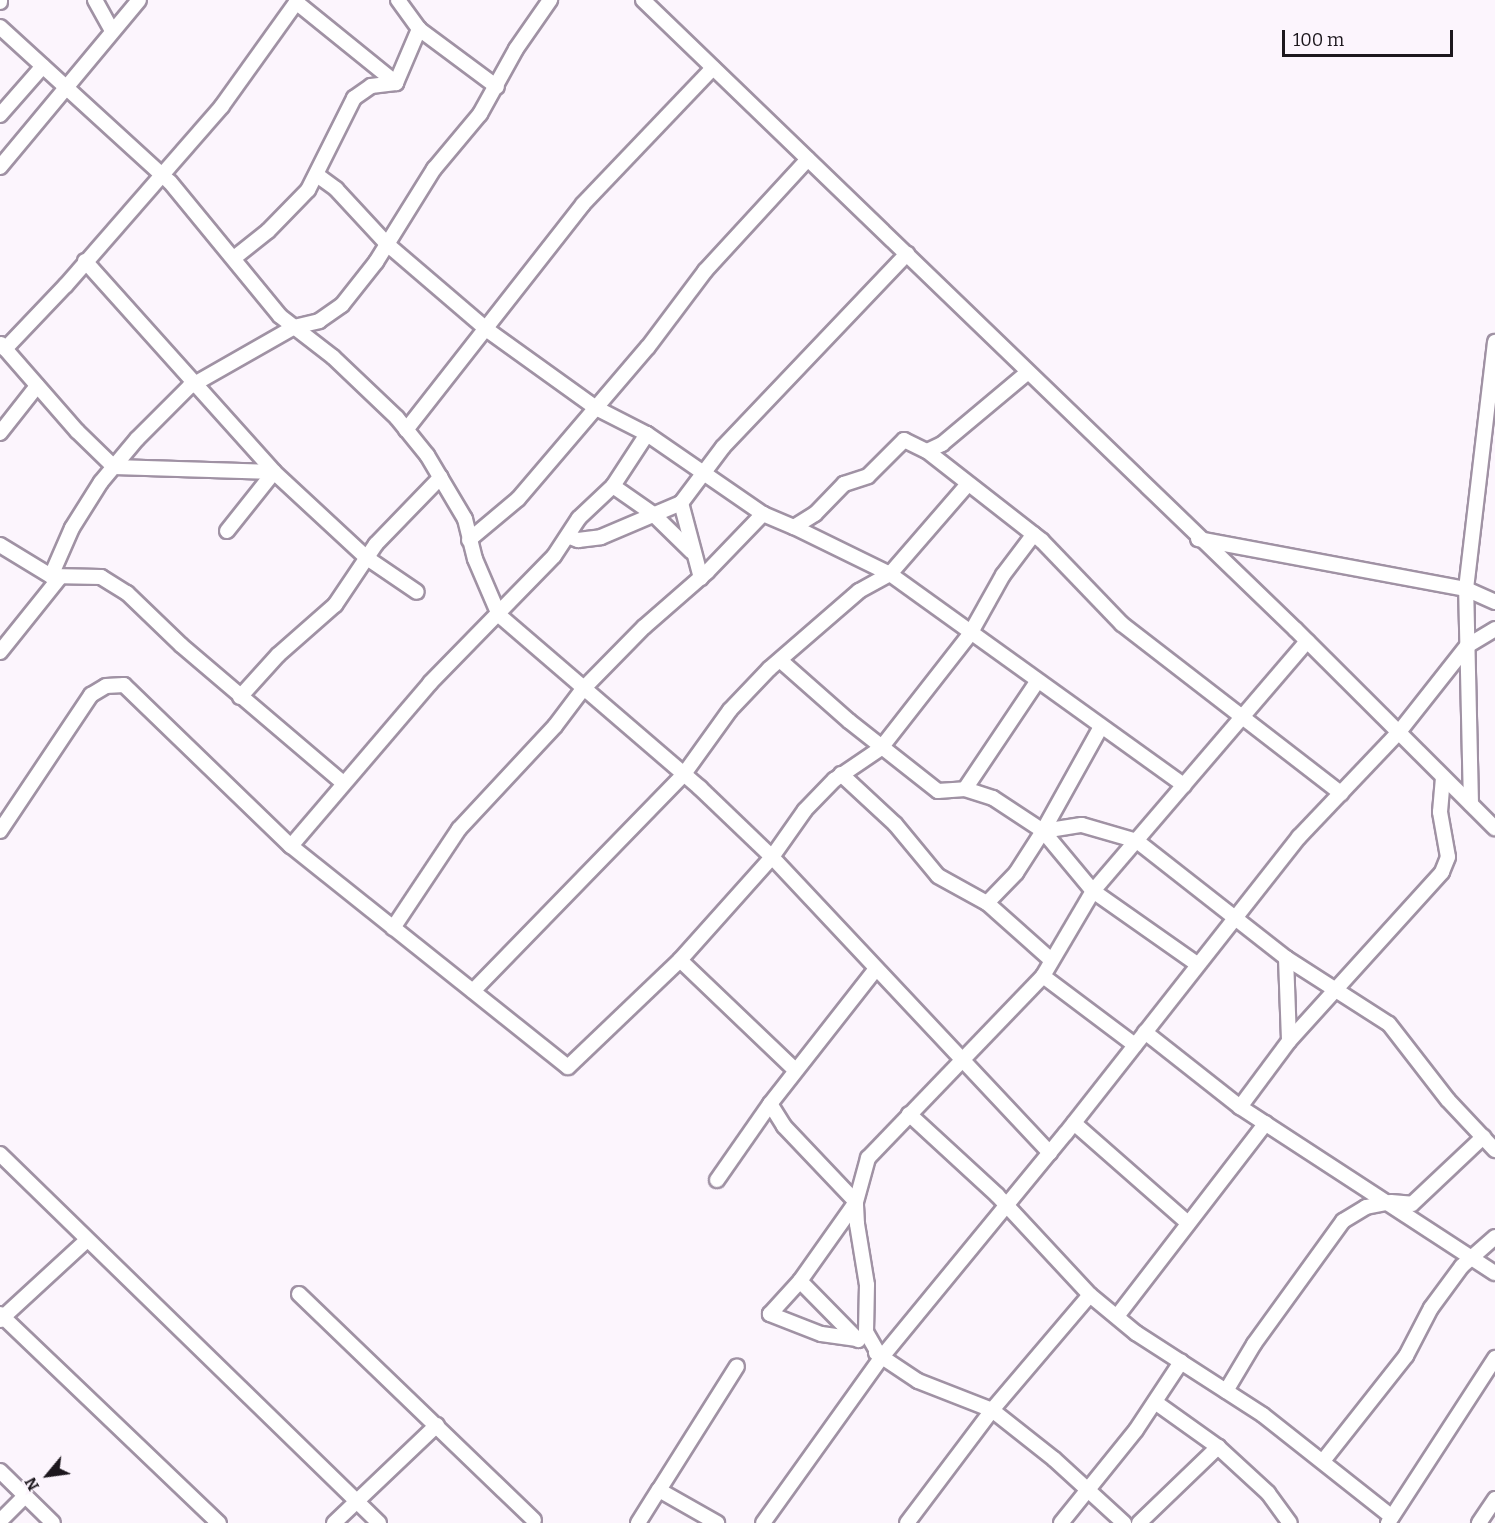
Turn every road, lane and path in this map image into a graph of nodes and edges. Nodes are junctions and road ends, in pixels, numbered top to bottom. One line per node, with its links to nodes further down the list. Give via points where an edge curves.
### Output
1 (95, 0): 9 (street)
2 (139, 0): 9 (street)
3 (398, 0): 8 (street)
4 (550, 0): 14 (street, via 516,49)
5 (642, 0): 11 (street)
6 (297, 1): 12 (street); 18 (street, via 222,106)
7 (0, 27): 10 (street)
8 (419, 29): 12 (street); 14 (street)
9 (112, 31): 13 (street)
10 (43, 66): 13 (street); 15 (street)
11 (713, 68): 16 (street); 25 (street, via 583,204)
12 (396, 83): 19 (street, via 371,86 354,98)
13 (65, 87): 17 (street); 18 (street)
14 (497, 87): 20 (street, via 434,169)
15 (0, 115)
16 (808, 159): 21 (street); 31 (street, via 705,271)
17 (0, 167)
18 (162, 175): 22 (street); 23 (street)
19 (317, 175): 20 (street, via 336,189); 22 (street, via 308,190 268,231)
20 (387, 244): 24 (street, via 342,305 320,321); 25 (street)
21 (907, 254): 28 (street); 38 (street, via 723,447)
22 (234, 258): 24 (street, via 279,316)
23 (86, 261): 27 (street); 29 (street)
24 (294, 327): 29 (street); 32 (street, via 333,357)
25 (486, 329): 31 (street); 32 (street)
26 (1495, 342): 57 (street)
27 (3, 346): 30 (street)
28 (1028, 372): 35 (street, via 942,444); 49 (street)
29 (195, 383): 36 (street); 37 (street)
30 (37, 386): 33 (street); 36 (street)
31 (596, 408): 34 (street); 50 (street, via 518,499)
32 (406, 430): 39 (street)
33 (0, 433)
34 (647, 434): 38 (street); 41 (street)
35 (927, 451): 40 (street); 45 (street, via 904,440 868,476 843,484 814,514)
36 (114, 467): 37 (street); 55 (street, via 72,528)
37 (274, 472): 46 (street); 53 (street)
38 (705, 472): 42 (street); 44 (street)
39 (441, 477): 50 (street, via 465,519); 53 (street, via 403,513)
40 (968, 484): 47 (street); 54 (street)
41 (613, 486): 43 (street); 48 (street, via 579,518)
42 (681, 503): 43 (street); 52 (street)
43 (653, 514): 48 (street, via 601,537); 52 (street)
44 (763, 514): 45 (street); 56 (street)
45 (794, 527): 54 (street)
46 (227, 531)
47 (1034, 534): 62 (street, via 1004,575); 70 (street, via 1097,602 1190,672)
48 (570, 537): 60 (street)
49 (1198, 538): 57 (street); 63 (street)
50 (469, 540): 60 (street)
51 (0, 545): 55 (street)
52 (693, 552): 56 (street)
53 (368, 558): 58 (street); 69 (street, via 335,605 278,655)
54 (890, 574): 62 (street); 66 (street, via 859,591)
55 (56, 576): 65 (street); 69 (street, via 101,577 127,593)
56 (701, 578): 68 (street, via 644,627)
57 (1466, 589): 59 (street); 64 (street)
58 (417, 592)
59 (1495, 602)
60 (499, 615): 68 (street); 77 (street, via 430,683)
61 (1495, 629): 64 (street)
62 (970, 634): 67 (street, via 1004,654); 73 (street)
63 (1307, 641): 70 (street); 72 (street)
64 (1467, 646): 72 (street); 81 (street)
65 (0, 652)
66 (781, 661): 73 (street); 74 (street, via 730,710)
67 (1036, 682): 71 (street); 79 (street)
68 (583, 689): 74 (street); 91 (street, via 555,726 459,829)
69 (240, 697): 77 (street)
70 (1241, 719): 78 (street); 80 (street)
71 (1101, 727): 78 (street); 84 (street)
72 (1399, 732): 76 (street); 80 (street)
73 (880, 748): 75 (street); 79 (street, via 938,791)
74 (684, 774): 87 (street); 99 (street)
75 (841, 774): 87 (street, via 805,810); 89 (street, via 895,824 938,876)
76 (1443, 777): 81 (street); 98 (street, via 1440,812 1448,857 1442,872)
77 (342, 782): 86 (street)
78 (1184, 785): 85 (street)
79 (965, 789): 84 (street, via 993,798)
80 (1341, 793): 90 (street, via 1299,837)
81 (1472, 804): 82 (street)
82 (1495, 828)
83 (0, 831): 86 (street, via 92,695 106,686 124,685)
84 (1042, 831): 85 (street, via 1082,825); 88 (street); 89 (street, via 1016,873)
85 (1137, 841): 88 (street); 90 (street)
86 (291, 846): 91 (street)
87 (772, 857): 94 (street); 96 (street)
88 (1093, 891): 93 (street); 95 (street)
89 (987, 903): 93 (street)
90 (1236, 916): 92 (street); 95 (street)
91 (393, 928): 99 (street)
92 (1286, 958): 98 (street); 101 (street)
93 (1050, 959): 97 (street)
94 (680, 960): 99 (street, via 568,1067); 104 (street)
95 (1197, 964): 100 (street)
96 (876, 969): 103 (street); 104 (street)
97 (1042, 976): 102 (street); 103 (street)
98 (1335, 989): 101 (street); 110 (street, via 1389,1024 1448,1100)
99 (473, 991)
100 (1145, 1032): 102 (street); 106 (street)
101 (1289, 1041): 106 (street)
102 (1135, 1045): 108 (street)
103 (961, 1062): 107 (street); 112 (street)
104 (794, 1069): 105 (street)
105 (770, 1104): 114 (street); 115 (street, via 784,1126)
106 (1240, 1107): 109 (street)
107 (909, 1114): 115 (street, via 868,1158); 117 (street)
108 (1074, 1123): 112 (street); 118 (street)
109 (1266, 1123): 116 (street); 118 (street)
110 (1483, 1137): 111 (street); 116 (street, via 1412,1204)
111 (1495, 1150)
112 (1050, 1153): 117 (street)
113 (0, 1154): 120 (street)
114 (717, 1180)
115 (856, 1202): 123 (street); 129 (street, via 867,1285 866,1332)
116 (1391, 1202): 121 (street); 133 (street, via 1360,1210 1337,1227 1254,1344)
117 (1005, 1204): 125 (street); 129 (street)
118 (1188, 1223): 126 (street, via 1155,1272)
119 (1495, 1237): 121 (street)
120 (87, 1240): 127 (street); 144 (street)
121 (1472, 1256): 122 (street); 138 (street, via 1431,1308 1406,1356)
122 (1495, 1273)
123 (800, 1281): 128 (street); 128 (street, via 771,1314 821,1334)
124 (299, 1294): 136 (street)
125 (1090, 1294): 126 (street); 135 (street)
126 (1118, 1315): 131 (street, via 1136,1333)
127 (1, 1317): 149 (street)
128 (857, 1339): 129 (street)
129 (881, 1358): 135 (street, via 918,1381); 154 (street)
130 (1495, 1358): 146 (street)
131 (1181, 1362): 133 (street); 134 (street)
132 (737, 1366): 140 (street)
133 (1226, 1391): 138 (street)
134 (1155, 1402): 137 (street); 141 (street)
135 (992, 1410): 141 (street); 155 (street)
136 (437, 1425): 144 (street); 145 (street)
137 (1218, 1447): 158 (street); 159 (street, via 1268,1492)
138 (1323, 1461): 146 (street)
139 (0, 1471): 142 (street)
140 (659, 1490): 152 (street); 153 (street)
141 (1089, 1490): 156 (street); 157 (street)
142 (25, 1496): 147 (street); 148 (street)
143 (1495, 1499): 160 (street)
144 (357, 1501): 150 (street); 151 (street)
145 (534, 1520)
146 (1390, 1520)
147 (0, 1521)
148 (53, 1523)
149 (219, 1523)
150 (334, 1523)
151 (379, 1523)
152 (638, 1523)
153 (717, 1523)
154 (763, 1523)
155 (907, 1523)
156 (1061, 1523)
157 (1124, 1523)
158 (1139, 1523)
159 (1290, 1523)
160 (1479, 1523)

